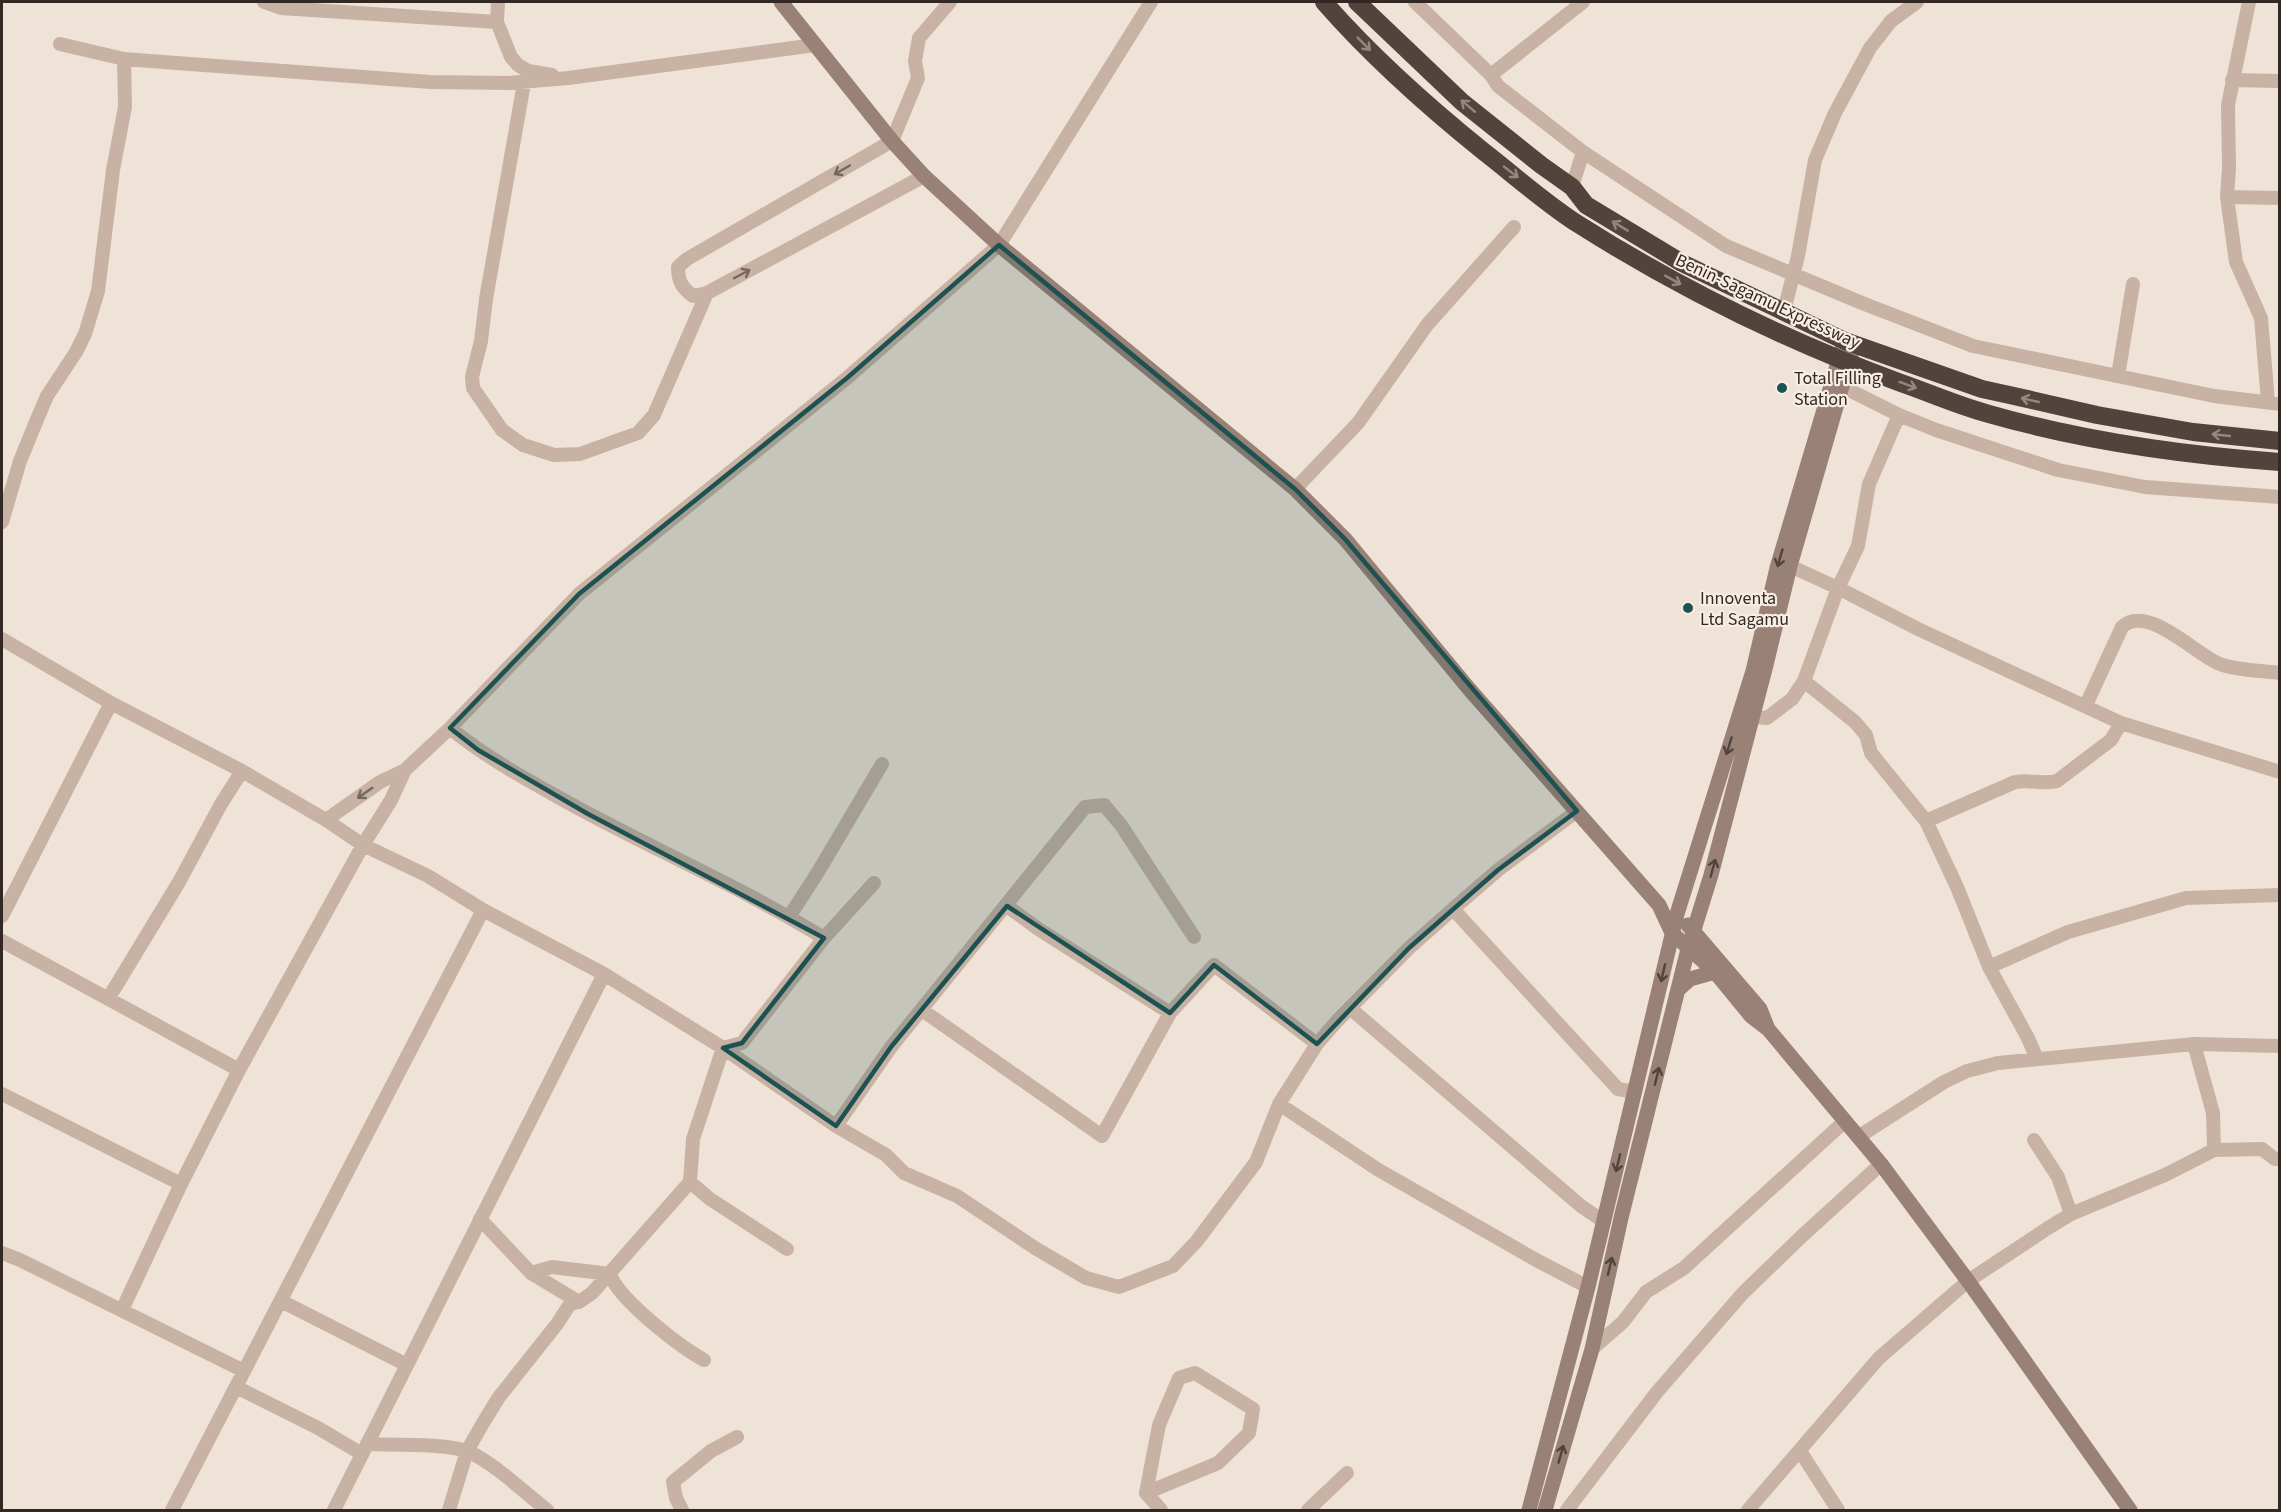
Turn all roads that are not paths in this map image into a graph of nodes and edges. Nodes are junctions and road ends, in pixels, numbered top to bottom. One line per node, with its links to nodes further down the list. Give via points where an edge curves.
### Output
1 (264, 2): 12 (street, via 281,8)
2 (498, 2): 12 (street)
3 (781, 2): 14 (main road)
4 (950, 2): 21 (street, via 919,38 915,61 918,78)
5 (1151, 2): 28 (street)
6 (1324, 2): 34 (highway, Benin-Sagamu Expressway, one-way to 34, via 1404,85 1576,223 1674,281)
7 (1357, 2): 24 (highway, Benin-Sagamu Expressway, one-way to 7, via 1462,102)
8 (1415, 2): 16 (street)
9 (1583, 2): 16 (street)
10 (1917, 2): 29 (street, via 1892,21 1870,48 1835,113 1815,160)
11 (2249, 2): 18 (street)
12 (497, 22): 17 (street, via 518,65 528,71)
13 (60, 44): 15 (street)
14 (815, 45): 17 (street); 21 (main road)
15 (124, 59): 20 (street, via 430,82); 43 (street, via 125,107 98,291 85,334 38,417)
16 (1491, 75): 22 (street, via 1498,86)
17 (568, 78): 20 (street)
18 (2232, 80): 19 (street); 25 (street)
19 (2280, 81)
20 (524, 83): 31 (street, via 472,376 473,388 502,430 523,445 554,455 580,454 638,433 654,415)
21 (892, 141): 23 (main road); 31 (street, one-way to 31, via 687,259 678,267 678,278 685,290 693,296)
22 (1583, 152): 24 (street); 29 (street, via 1726,246)
23 (924, 176): 28 (main road); 31 (street, one-way to 23)
24 (1572, 187): 32 (highway, Benin-Sagamu Expressway, one-way to 24, via 1682,263 1586,205)
25 (2227, 197): 26 (street); 37 (street, via 2235,262 2260,318)
26 (2280, 198)
27 (1514, 227): 41 (street, via 1427,325 1358,423)
28 (999, 245): 41 (main road); 53 (street, via 847,378 579,594)
29 (1794, 273): 32 (street); 35 (street, via 1973,346)
30 (2133, 284): 35 (street)
31 (707, 293)
32 (1784, 311): 33 (highway, Benin-Sagamu Expressway)
33 (1850, 343): 34 (main road); 39 (highway, Benin-Sagamu Expressway, one-way to 33, via 2193,432 2087,413 1982,388)
34 (1843, 362): 36 (main road); 40 (highway, Benin-Sagamu Expressway, one-way to 40, via 1988,414 2077,435 2202,456); 69 (main road, one-way to 69, via 1777,568 1753,671)
35 (2118, 375): 37 (street, via 2214,396)
36 (1841, 386): 38 (street); 44 (main road)
37 (2274, 403)
38 (1899, 416): 42 (street, via 2058,470 2145,487); 45 (street, via 1869,484 1858,546)
39 (2280, 441)
40 (2280, 462)
41 (1295, 489): 58 (main road, via 1345,539)
42 (2280, 497)
43 (2, 522)
44 (1790, 566): 45 (street); 51 (main road)
45 (1838, 588): 48 (street); 50 (street)
46 (2, 639): 49 (street)
47 (2280, 673): 50 (street, via 2220,664 2164,628 2132,621 2122,627)
48 (1804, 681): 51 (street, via 1792,699 1767,718); 60 (street, via 1855,722 1866,735 1870,753)
49 (111, 703): 56 (street); 70 (street)
50 (2086, 705): 52 (street)
51 (1753, 717): 65 (main road, one-way to 51)
52 (2121, 723): 57 (street); 60 (street, via 2111,740 2057,781 2015,782)
53 (450, 728): 55 (street); 71 (street, via 478,750 568,803)
54 (882, 765): 71 (street)
55 (405, 770): 59 (street, one-way to 59, via 380,782); 61 (street)
56 (242, 771): 59 (street); 82 (street)
57 (2280, 772)
58 (1577, 811): 64 (main road); 67 (street)
59 (326, 820): 61 (street)
60 (1926, 821): 79 (street)
61 (363, 845): 68 (street, via 428,876); 91 (street)
62 (874, 883): 75 (street)
63 (2280, 895): 79 (street, via 2186,898 2068,932)
64 (1659, 905): 69 (main road); 73 (main road)
65 (1701, 905): 72 (main road); 78 (main road)
66 (1007, 906): 74 (street, via 1085,807 1104,805); 84 (street); 85 (street)
67 (1453, 909): 83 (street); 92 (street, via 1618,1089)
68 (483, 910): 80 (street); 113 (street)
69 (1677, 914): 72 (main road); 73 (main road)
70 (2, 916)
71 (789, 917): 75 (street)
72 (1693, 930): 77 (main road); 78 (main road)
73 (1672, 933): 77 (main road); 92 (main road, one-way to 92)
74 (1194, 937)
75 (824, 938): 89 (street, via 742,1043)
76 (2, 941): 82 (street)
77 (1688, 949): 78 (main road); 81 (main road)
78 (1715, 965): 81 (main road); 95 (main road, via 1760,1009 1768,1029)
79 (1989, 967): 90 (street)
80 (604, 974): 89 (street); 105 (street)
81 (1678, 989): 116 (main road, one-way to 81)
82 (108, 999): 91 (street)
83 (1351, 1009): 86 (street); 106 (street)
84 (922, 1010): 85 (street, via 1102,1136); 96 (street)
85 (1170, 1013): 86 (street, via 1214,965)
86 (1317, 1044): 94 (street)
87 (2194, 1044): 88 (street); 90 (street); 99 (street, via 2213,1113)
88 (2280, 1046)
89 (723, 1048): 96 (street); 102 (street, via 693,1139)
90 (2037, 1059): 97 (street, via 1967,1071)
91 (239, 1070): 103 (street)
92 (1635, 1092): 106 (main road, one-way to 106)
93 (2, 1094): 103 (street)
94 (1279, 1104): 96 (street, via 1256,1162 1196,1242 1173,1266 1119,1287 1086,1278 957,1196 904,1173 886,1155); 112 (street, via 1377,1169)
95 (1845, 1121): 97 (main road); 116 (street, via 1684,1268 1646,1292 1623,1322)
96 (836, 1126)
97 (1858, 1137): 101 (main road)
98 (2034, 1140): 104 (street, via 2058,1177)
99 (2214, 1150): 100 (street, via 2262,1149); 104 (street)
100 (2280, 1159)
101 (1881, 1164): 111 (main road); 136 (street, via 1743,1293 1658,1392)
102 (690, 1182): 107 (street); 110 (street)
103 (181, 1184): 115 (street)
104 (2071, 1214): 111 (street)
105 (480, 1219): 109 (street); 118 (street)
106 (1603, 1221): 112 (main road)
107 (787, 1248)
108 (2, 1252): 115 (street)
109 (531, 1273): 110 (street, via 552,1267); 114 (street)
110 (610, 1274): 114 (street); 117 (street, via 614,1286 655,1325)
111 (1968, 1281): 124 (street, via 1879,1358); 139 (main road)
112 (1588, 1287): 134 (main road)
113 (281, 1301): 118 (street); 119 (street)
114 (579, 1302): 123 (street, via 570,1304 499,1397)
115 (122, 1310): 119 (street)
116 (1592, 1349): 135 (main road, one-way to 116)
117 (704, 1360)
118 (407, 1365): 122 (street)
119 (244, 1371): 120 (street)
120 (236, 1387): 122 (street); 127 (street)
121 (737, 1437): 131 (street, via 711,1451 673,1482)
122 (365, 1449): 123 (street, via 448,1447); 128 (street)
123 (467, 1451): 129 (street); 130 (street)
124 (1800, 1451): 137 (street); 138 (street)
125 (1347, 1473): 133 (street)
126 (1146, 1493): 126 (street, via 1218,1463 1248,1433 1253,1408 1195,1373 1179,1378 1159,1425); 132 (street)
127 (172, 1510)
128 (334, 1510)
129 (449, 1510)
130 (547, 1510)
131 (682, 1510)
132 (1161, 1510)
133 (1308, 1510)
134 (1529, 1510)
135 (1545, 1510)
136 (1567, 1510)
137 (1748, 1510)
138 (1838, 1510)
139 (2130, 1510)

